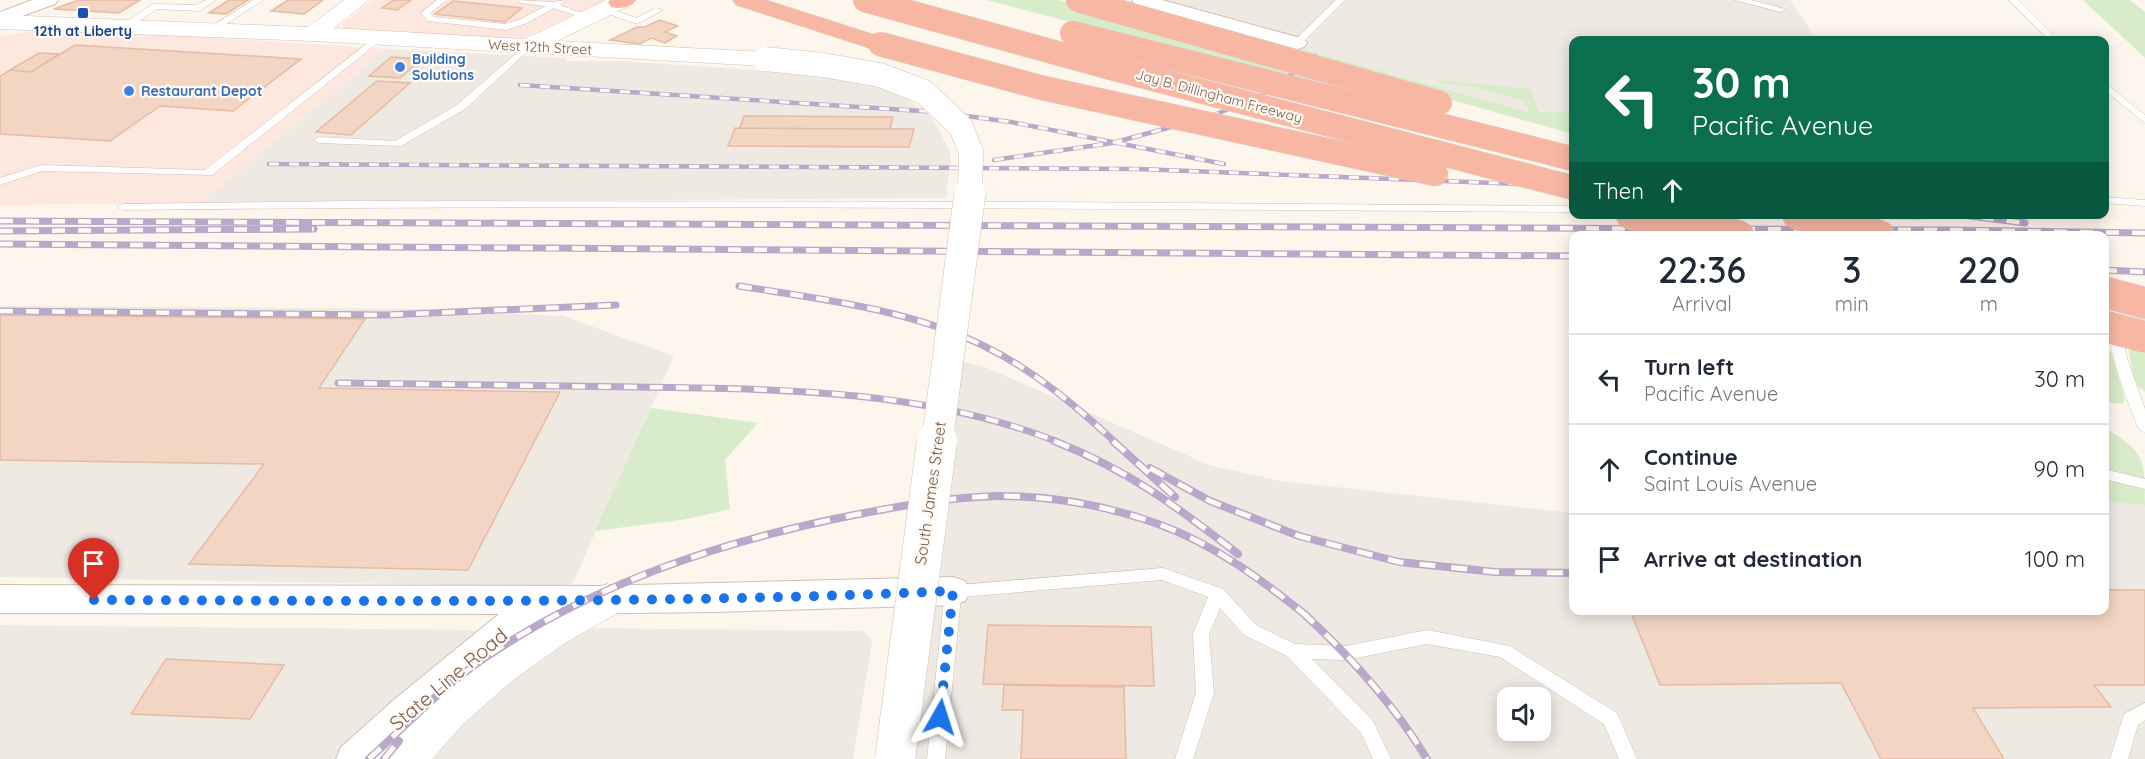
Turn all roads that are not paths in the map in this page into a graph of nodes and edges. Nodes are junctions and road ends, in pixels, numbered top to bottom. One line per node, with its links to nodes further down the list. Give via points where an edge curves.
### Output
1 (0, 0): 15 (street)
2 (212, 0): 22 (lane, via 199,8 155,6)
3 (260, 0): 24 (lane)
4 (358, 0): 25 (main road)
5 (443, 0): 16 (lane, via 425,13 431,19 506,27)
6 (521, 0): 16 (lane)
7 (744, 0): 39 (highway, bridge, via 880,44 1076,95)
8 (865, 0): 37 (highway, Jay B. Dillingham Freeway, bridge)
9 (946, 0): 20 (highway)
10 (1078, 0): 34 (highway, bridge)
11 (1141, 0): 28 (street)
12 (1341, 0): 28 (lane)
13 (1740, 0): 18 (lane)
14 (2013, 0): 26 (lane)
15 (45, 1): 21 (street)
16 (559, 3): 17 (lane)
17 (612, 6): 19 (lane, via 637,21); 29 (main road); 30 (main road, via 584,33)
18 (1781, 9)
19 (659, 10)
20 (1015, 18)
21 (0, 20): 22 (main road, West 12th Street)
22 (126, 26): 24 (main road, West 12th Street)
23 (1049, 27): 35 (highway, Jay B. Dillingham Freeway, bridge)
24 (211, 30): 25 (main road, West 12th Street)
25 (313, 34): 27 (main road, West 12th Street)
26 (2050, 36)
27 (378, 39): 29 (main road, West 12th Street); 36 (lane, via 208,173 41,168)
28 (1297, 43)
29 (527, 47): 30 (main road, West 12th Street); 33 (lane, via 461,106 397,144)
30 (587, 50): 46 (main road, West 12th Street, bridge, via 823,65 880,75 924,92 961,127 971,153 972,180)
31 (2109, 89): 32 (lane)
32 (2145, 120)
33 (319, 140)
34 (1569, 142)
35 (1569, 158)
36 (0, 182)
37 (1569, 187)
38 (2109, 200): 40 (lane)
39 (1569, 202)
40 (2145, 203)
41 (123, 207): 42 (lane, via 353,204)
42 (1569, 209)
43 (1656, 219): 47 (highway, bridge)
44 (1693, 219): 48 (highway)
45 (1816, 219): 49 (highway, bridge)
46 (965, 226): 67 (main road, South James Street, bridge)
47 (1714, 231)
48 (1737, 231)
49 (1861, 231)
50 (2109, 293): 52 (highway, bridge)
51 (2145, 295): 55 (lane, via 2117,303 2113,320 2120,358)
52 (2145, 303)
53 (2109, 327): 54 (highway, bridge)
54 (2145, 337)
55 (2145, 428)
56 (2109, 475): 57 (lane)
57 (2145, 483)
58 (953, 591): 59 (lane, via 1163,574); 62 (street, via 804,598); 68 (lane)
59 (1217, 594): 63 (lane, via 1250,630); 69 (lane, via 1202,634 1205,693)
60 (0, 599): 61 (street)
61 (541, 600): 62 (street); 65 (street, State Line Road)
62 (607, 600): 66 (main road, via 561,623 519,651 465,696)
63 (1293, 651): 70 (lane, via 1367,727); 71 (lane, via 1346,653 1426,637 1504,651 1611,719)
64 (2145, 711): 72 (lane, via 2130,720)
65 (355, 759)
66 (405, 759)
67 (895, 759)
68 (936, 759)
69 (1184, 759)
70 (1382, 759)
71 (1628, 759)
72 (2120, 759)

